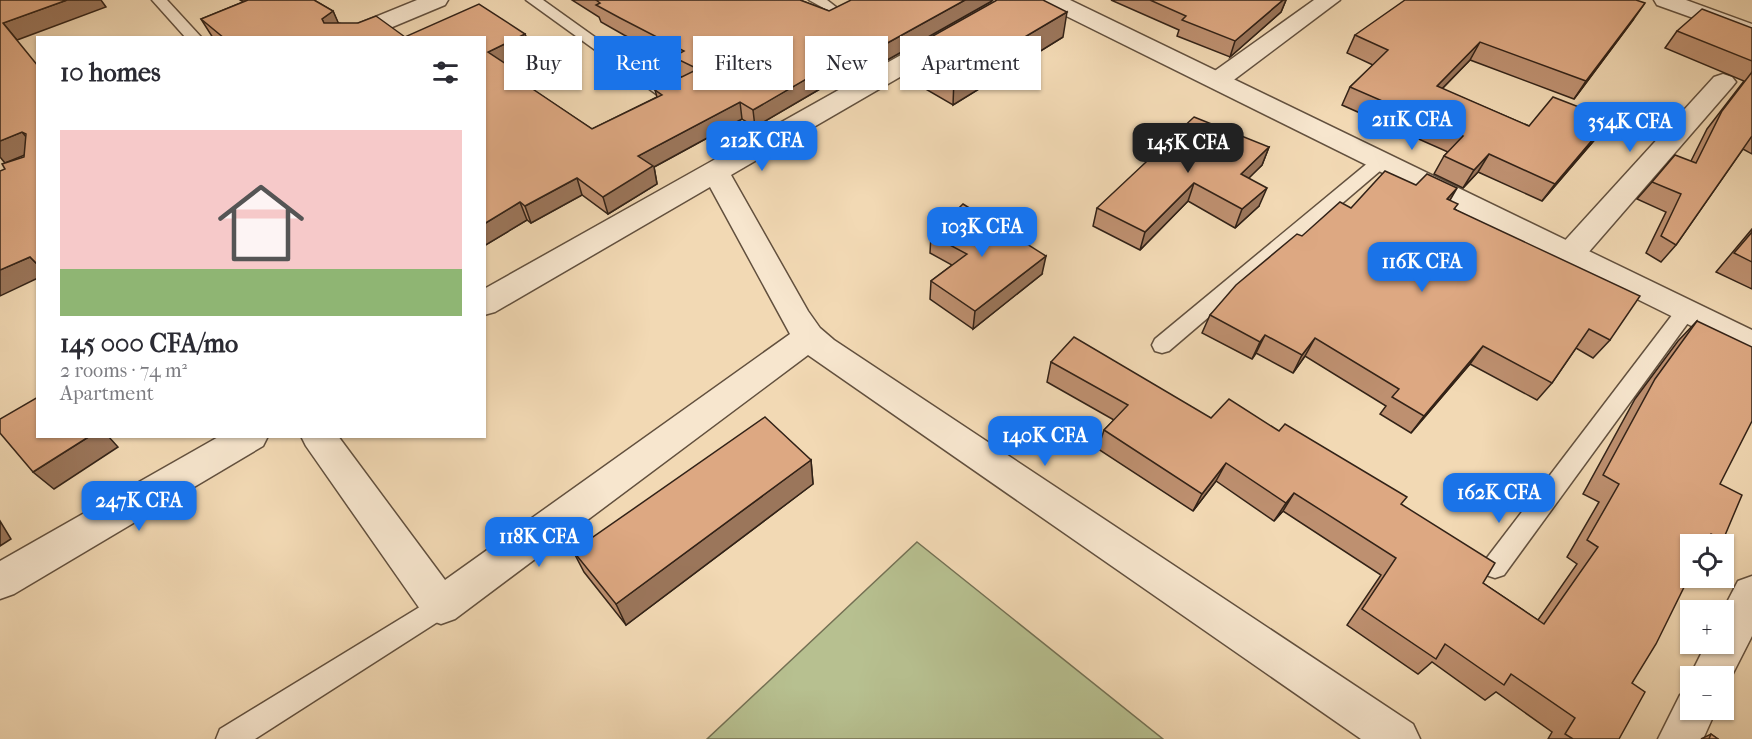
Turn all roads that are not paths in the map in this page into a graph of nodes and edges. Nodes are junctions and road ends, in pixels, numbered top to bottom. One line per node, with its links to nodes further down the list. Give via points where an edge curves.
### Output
1 (159, 0): 9 (lane)
2 (437, 0): 10 (street)
3 (533, 0): 13 (lane)
4 (1016, 0): 15 (street)
5 (1329, 0): 11 (street)
6 (1665, 0): 8 (street)
7 (1065, 2): 11 (street)
8 (1752, 32)
9 (193, 36)
10 (349, 36)
11 (1218, 80): 14 (street)
12 (1723, 82): 16 (street)
13 (664, 93)
14 (1382, 161): 16 (street); 21 (lane)
15 (716, 172): 17 (street); 19 (street)
16 (1570, 254): 18 (street)
17 (486, 303)
18 (1686, 311): 20 (street); 24 (lane)
19 (809, 337): 27 (street); 31 (street)
20 (1752, 344)
21 (1162, 345)
22 (248, 438): 25 (street)
23 (319, 438): 27 (street)
24 (1495, 567)
25 (0, 581)
26 (1752, 594): 28 (street)
27 (441, 606): 30 (lane)
28 (1716, 666)
29 (1690, 720): 32 (street)
30 (230, 739)
31 (1398, 739)
32 (1680, 739)

